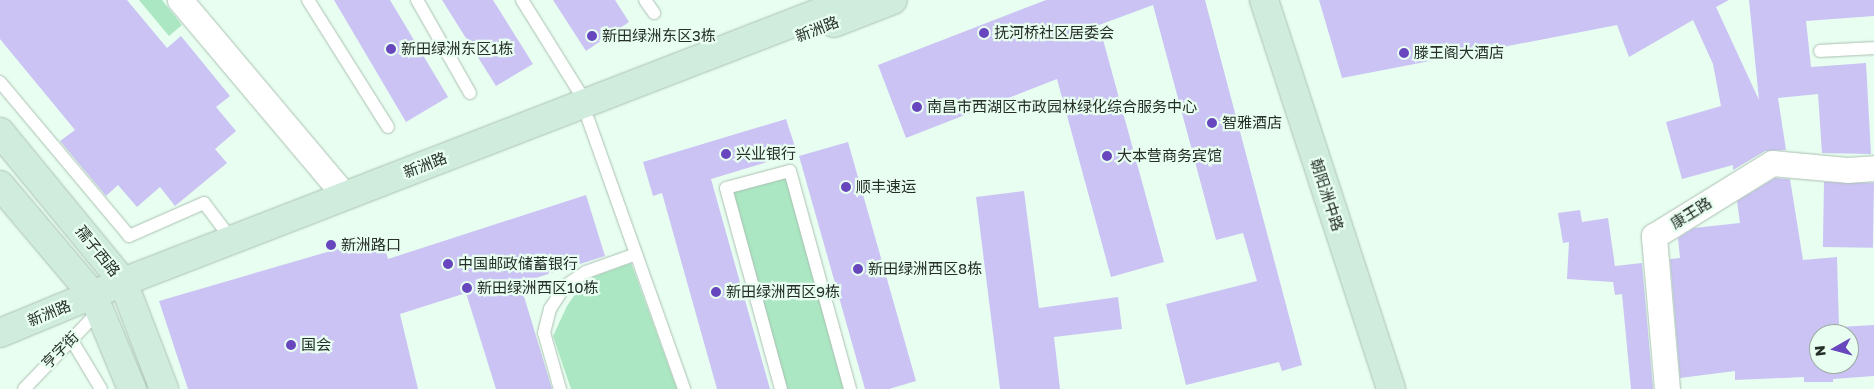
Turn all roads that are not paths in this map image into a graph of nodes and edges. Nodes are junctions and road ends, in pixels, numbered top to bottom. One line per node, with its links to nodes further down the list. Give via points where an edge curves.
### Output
1 (180, 0): 21 (street)
2 (308, 0): 17 (lane)
3 (417, 0): 13 (lane)
4 (522, 0): 16 (lane)
5 (645, 0): 9 (lane)
6 (852, 0): 16 (main road, 新洲路)
7 (893, 0): 16 (main road, 新洲路)
8 (1264, 0): 36 (main road, 朝阳洲中路)
9 (654, 13)
10 (1874, 48): 11 (lane)
11 (1820, 51)
12 (0, 82): 14 (lane)
13 (470, 93)
14 (11, 95): 15 (lane); 22 (lane, via 129,236 204,203)
15 (0, 103)
16 (587, 111): 21 (main road, 新洲路); 23 (lane); 24 (main road, 新洲路)
17 (388, 127)
18 (0, 132): 24 (main road, 孺子西路)
19 (1874, 168): 37 (street, 康王路, via 1847,170 1772,163 1654,236)
20 (0, 185): 25 (main road)
21 (345, 196): 22 (main road, 新洲路)
22 (232, 240): 24 (main road, 新洲路)
23 (636, 254): 32 (lane, via 586,272 564,286 550,309 544,332); 33 (lane)
24 (126, 290): 25 (main road, 新洲路); 31 (main road, 孺子西路)
25 (96, 303): 26 (main road, 新洲路); 27 (lane, 亨字街); 30 (main road)
26 (0, 333)
27 (71, 340): 28 (lane, 亨字街); 29 (lane)
28 (24, 389)
29 (101, 389)
30 (132, 389)
31 (164, 389)
32 (560, 389)
33 (684, 389)
34 (781, 389): 35 (lane, via 726,188 790,170)
35 (850, 389)
36 (1391, 389)
37 (1667, 389)

